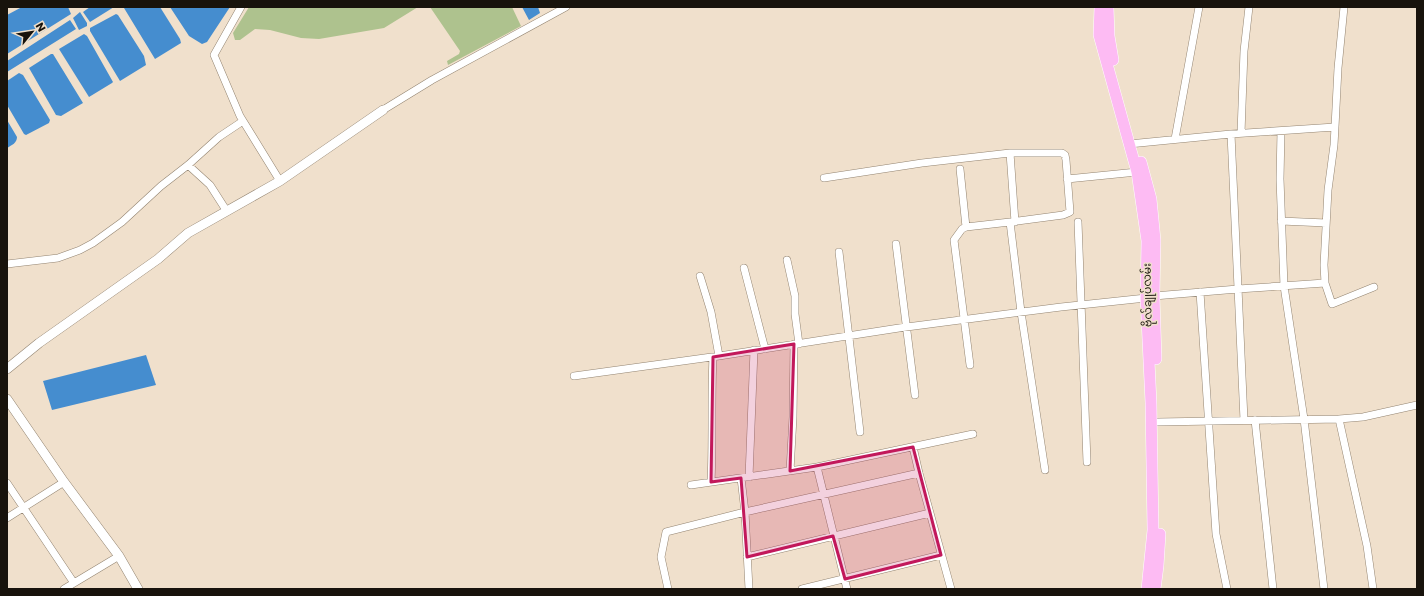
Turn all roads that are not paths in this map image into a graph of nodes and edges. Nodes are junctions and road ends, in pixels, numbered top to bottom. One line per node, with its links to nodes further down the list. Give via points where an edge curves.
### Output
1 (241, 7): 9 (street, via 214,55)
2 (566, 7): 8 (street, via 432,80)
3 (1100, 7): 15 (main road, ဗိုလ်ချုပ်လမ်း, via 1099,36)
4 (1108, 7): 15 (main road, ဗိုလ်ချုပ်လမ်း, via 1112,55)
5 (1199, 7): 14 (street)
6 (1249, 7): 12 (street, via 1244,51)
7 (1344, 7): 10 (street)
8 (383, 110): 22 (street)
9 (243, 121): 17 (street, via 219,137); 22 (street)
10 (1335, 127): 11 (street); 27 (street)
11 (1281, 131): 12 (street); 24 (street)
12 (1241, 133): 13 (street)
13 (1231, 134): 14 (street); 38 (street)
14 (1175, 139): 15 (street)
15 (1132, 143): 19 (main road, ဗိုလ်ချုပ်လမ်း); 40 (main road, ဗိုလ်ချုပ်လမ်း, via 1151,199 1155,240)
16 (1010, 153): 20 (street); 21 (street, via 1062,153 1065,155); 25 (street)
17 (188, 164): 23 (street, via 210,185); 32 (street, via 122,222 93,243 58,258)
18 (960, 169): 28 (street)
19 (1137, 172): 21 (street); 40 (main road, ဗိုလ်ချုပ်လမ်း, via 1147,241)
20 (824, 178)
21 (1068, 179): 25 (street, via 1070,212)
22 (280, 181): 23 (street)
23 (226, 210): 51 (street, via 188,233 158,259 38,343)
24 (1282, 221): 27 (street); 36 (street)
25 (1012, 222): 28 (street); 42 (street)
26 (1078, 222): 41 (street)
27 (1326, 223): 35 (street)
28 (966, 227): 43 (street, via 954,240)
29 (896, 244): 44 (street)
30 (839, 252): 45 (street)
31 (787, 260): 46 (street, via 795,296)
32 (7, 264)
33 (744, 268): 47 (street)
34 (700, 276): 49 (street, via 711,312)
35 (1325, 283): 36 (street); 37 (street, via 1332,304)
36 (1284, 286): 38 (street); 56 (street)
37 (1374, 287)
38 (1238, 289): 39 (street); 59 (street)
39 (1200, 292): 40 (street); 58 (street)
40 (1150, 297): 41 (street); 61 (main road, ဗိုလ်ချုပ်လမ်း); 94 (main road, ဗိုလ်ချုပ်လမ်း, via 1153,530)
41 (1081, 305): 42 (street); 65 (street)
42 (1022, 312): 43 (street); 67 (street)
43 (963, 320): 44 (street); 50 (street)
44 (907, 327): 45 (street); 53 (street)
45 (849, 336): 46 (street); 62 (street)
46 (797, 344): 47 (street); 68 (street)
47 (765, 349): 48 (street)
48 (754, 350): 49 (street); 70 (street)
49 (716, 356): 52 (street); 73 (street, via 711,397)
50 (970, 365)
51 (7, 369)
52 (574, 376)
53 (916, 395)
54 (7, 399): 72 (street)
55 (1417, 405): 57 (street, via 1363,417)
56 (1304, 419): 57 (street); 60 (street); 98 (street)
57 (1339, 419): 99 (street)
58 (1210, 420): 59 (street); 61 (street); 96 (street, via 1216,534)
59 (1244, 420): 60 (street)
60 (1256, 420): 97 (street)
61 (1158, 422): 95 (main road, ဗိုလ်ချုပ်လမ်း, via 1160,527)
62 (860, 432)
63 (973, 434): 64 (street)
64 (913, 447): 66 (street); 69 (street)
65 (1087, 462)
66 (817, 467): 68 (street); 76 (street)
67 (1045, 470)
68 (790, 471): 70 (street)
69 (919, 473): 76 (street); 79 (street)
70 (749, 477): 71 (street)
71 (740, 478): 73 (street); 78 (street)
72 (64, 482): 77 (street); 83 (street)
73 (712, 482): 75 (street)
74 (7, 483): 77 (street)
75 (691, 485)
76 (823, 494): 78 (street); 81 (street)
77 (24, 508): 80 (street); 86 (street)
78 (745, 512): 84 (street); 89 (street, via 666,532 661,557)
79 (930, 512): 81 (street); 82 (street)
80 (7, 518)
81 (833, 536): 84 (street); 85 (street)
82 (941, 555): 85 (street); 93 (street)
83 (119, 556): 86 (street); 88 (street)
84 (747, 557): 90 (street)
85 (845, 579): 91 (street); 92 (street)
86 (74, 583): 87 (street)
87 (64, 589)
88 (138, 589)
89 (668, 589)
90 (749, 589)
91 (802, 589)
92 (847, 589)
93 (951, 589)
94 (1147, 589)
95 (1155, 589)
96 (1226, 589)
97 (1272, 589)
98 (1324, 589)
99 (1373, 589)

